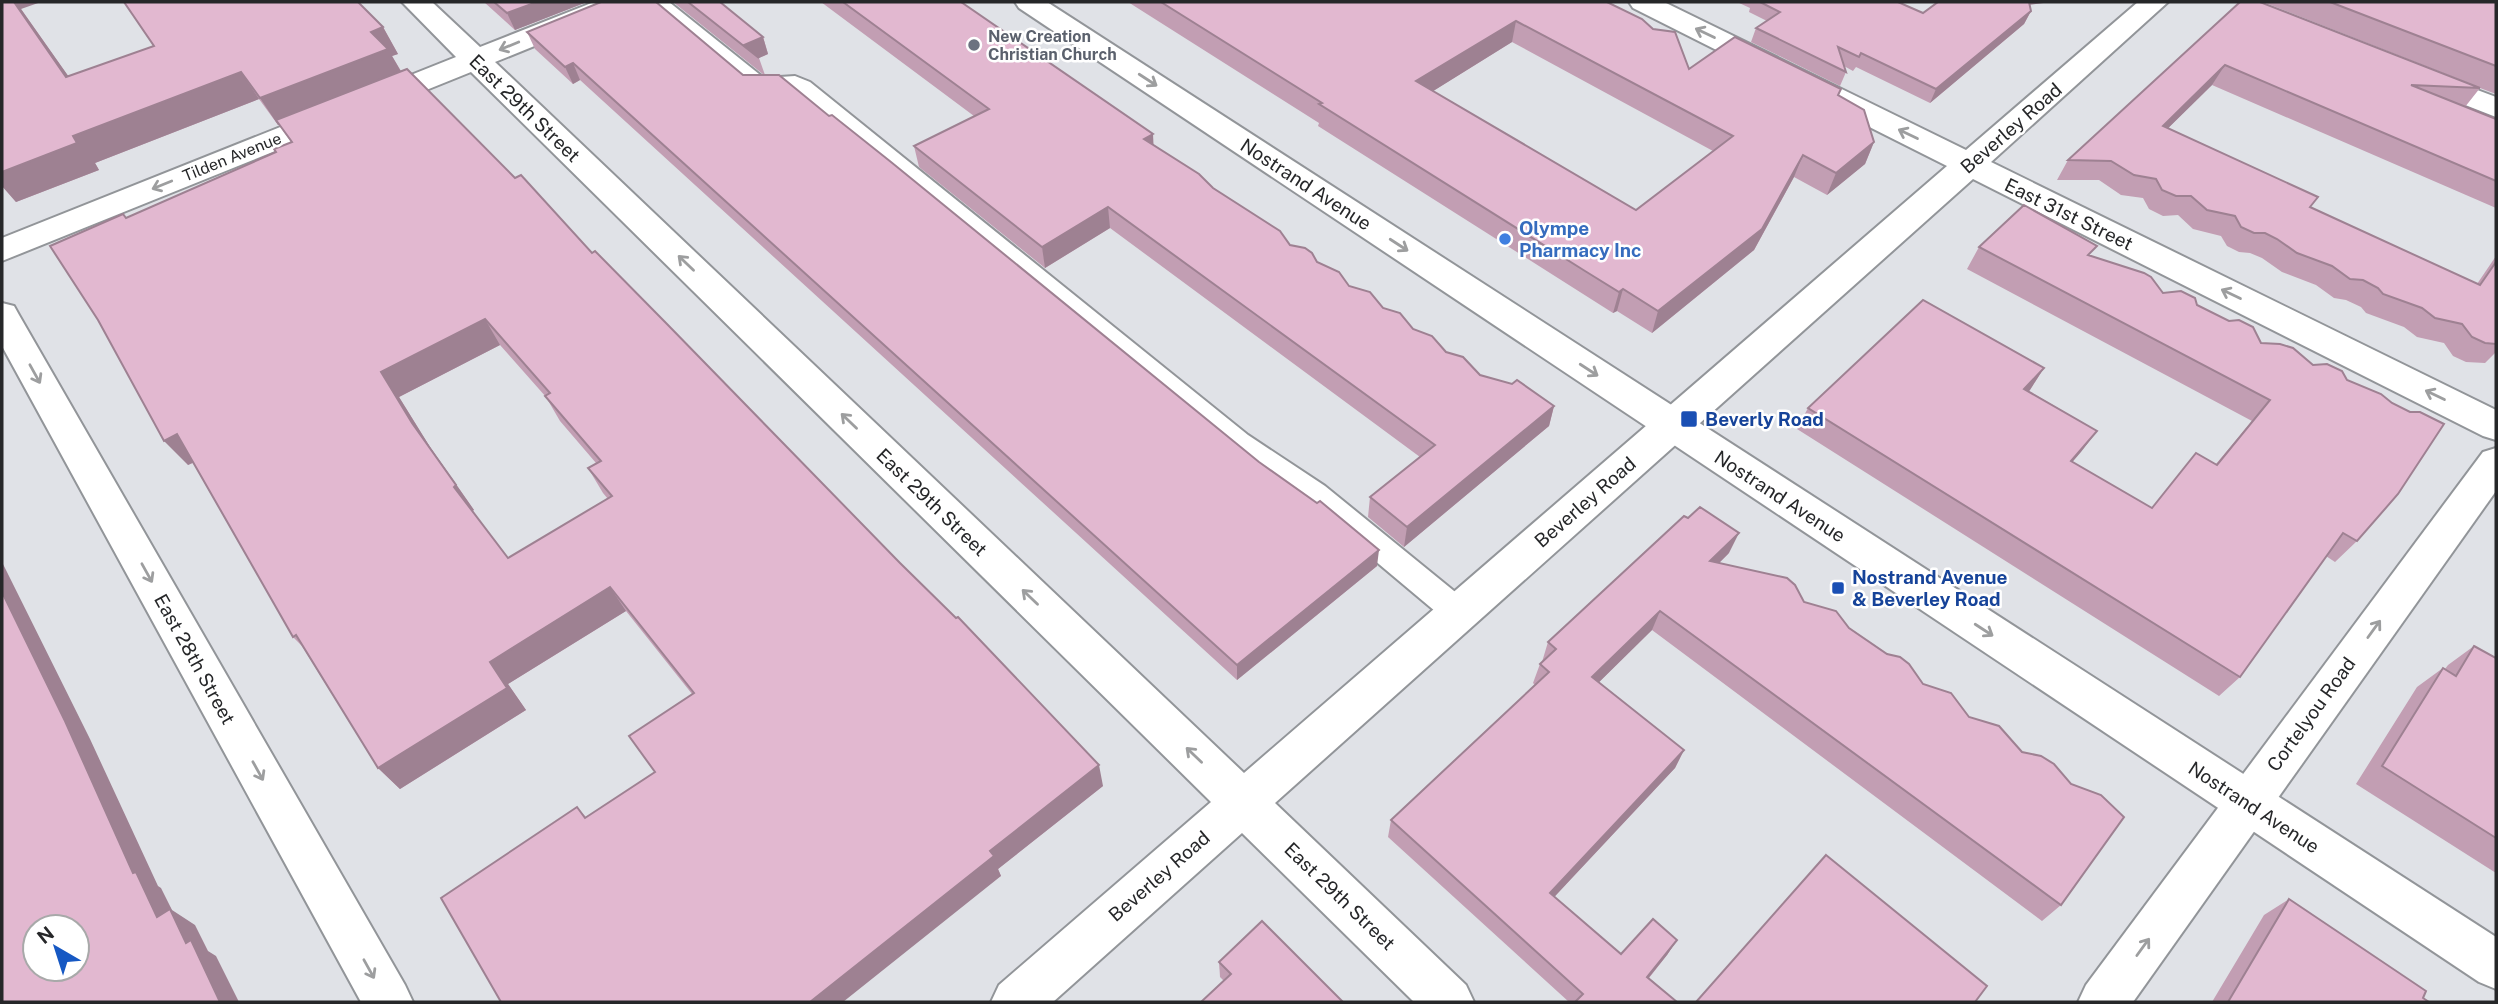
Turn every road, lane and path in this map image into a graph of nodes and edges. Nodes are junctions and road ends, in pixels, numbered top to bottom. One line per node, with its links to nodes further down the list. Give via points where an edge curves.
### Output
1 (416, 2): 7 (street, East 29th Street)
2 (618, 2): 7 (street, Tilden Avenue, one-way to 7)
3 (657, 2): 16 (lane, via 759,85 795,82 802,87 1238,442 1315,494)
4 (1030, 2): 13 (street, Nostrand Avenue, one-way to 13)
5 (1643, 2): 10 (street, East 31st Street, one-way to 5)
6 (2154, 2): 10 (street, Beverley Road)
7 (475, 59): 11 (street, Tilden Avenue, one-way to 11); 17 (street, East 29th Street, one-way to 7)
8 (2396, 67): 9 (street)
9 (2496, 108)
10 (1969, 164): 13 (street, Beverley Road); 14 (street, East 31st Street, one-way to 10)
11 (2, 250)
12 (2, 315): 20 (street, East 28th Street, one-way to 20)
13 (1672, 425): 16 (street, Beverley Road); 18 (street, Nostrand Avenue, one-way to 18)
14 (2496, 426)
15 (2496, 461): 18 (street, Cortelyou Road, one-way to 15)
16 (1459, 612): 17 (street, Beverley Road)
17 (1243, 802): 21 (street, Beverley Road); 22 (street, East 29th Street)
18 (2246, 803): 19 (street, Nostrand Avenue); 23 (street, Cortelyou Road, one-way to 18)
19 (2496, 965)
20 (388, 1002)
21 (1016, 1002)
22 (1449, 1002)
23 (2103, 1002)

